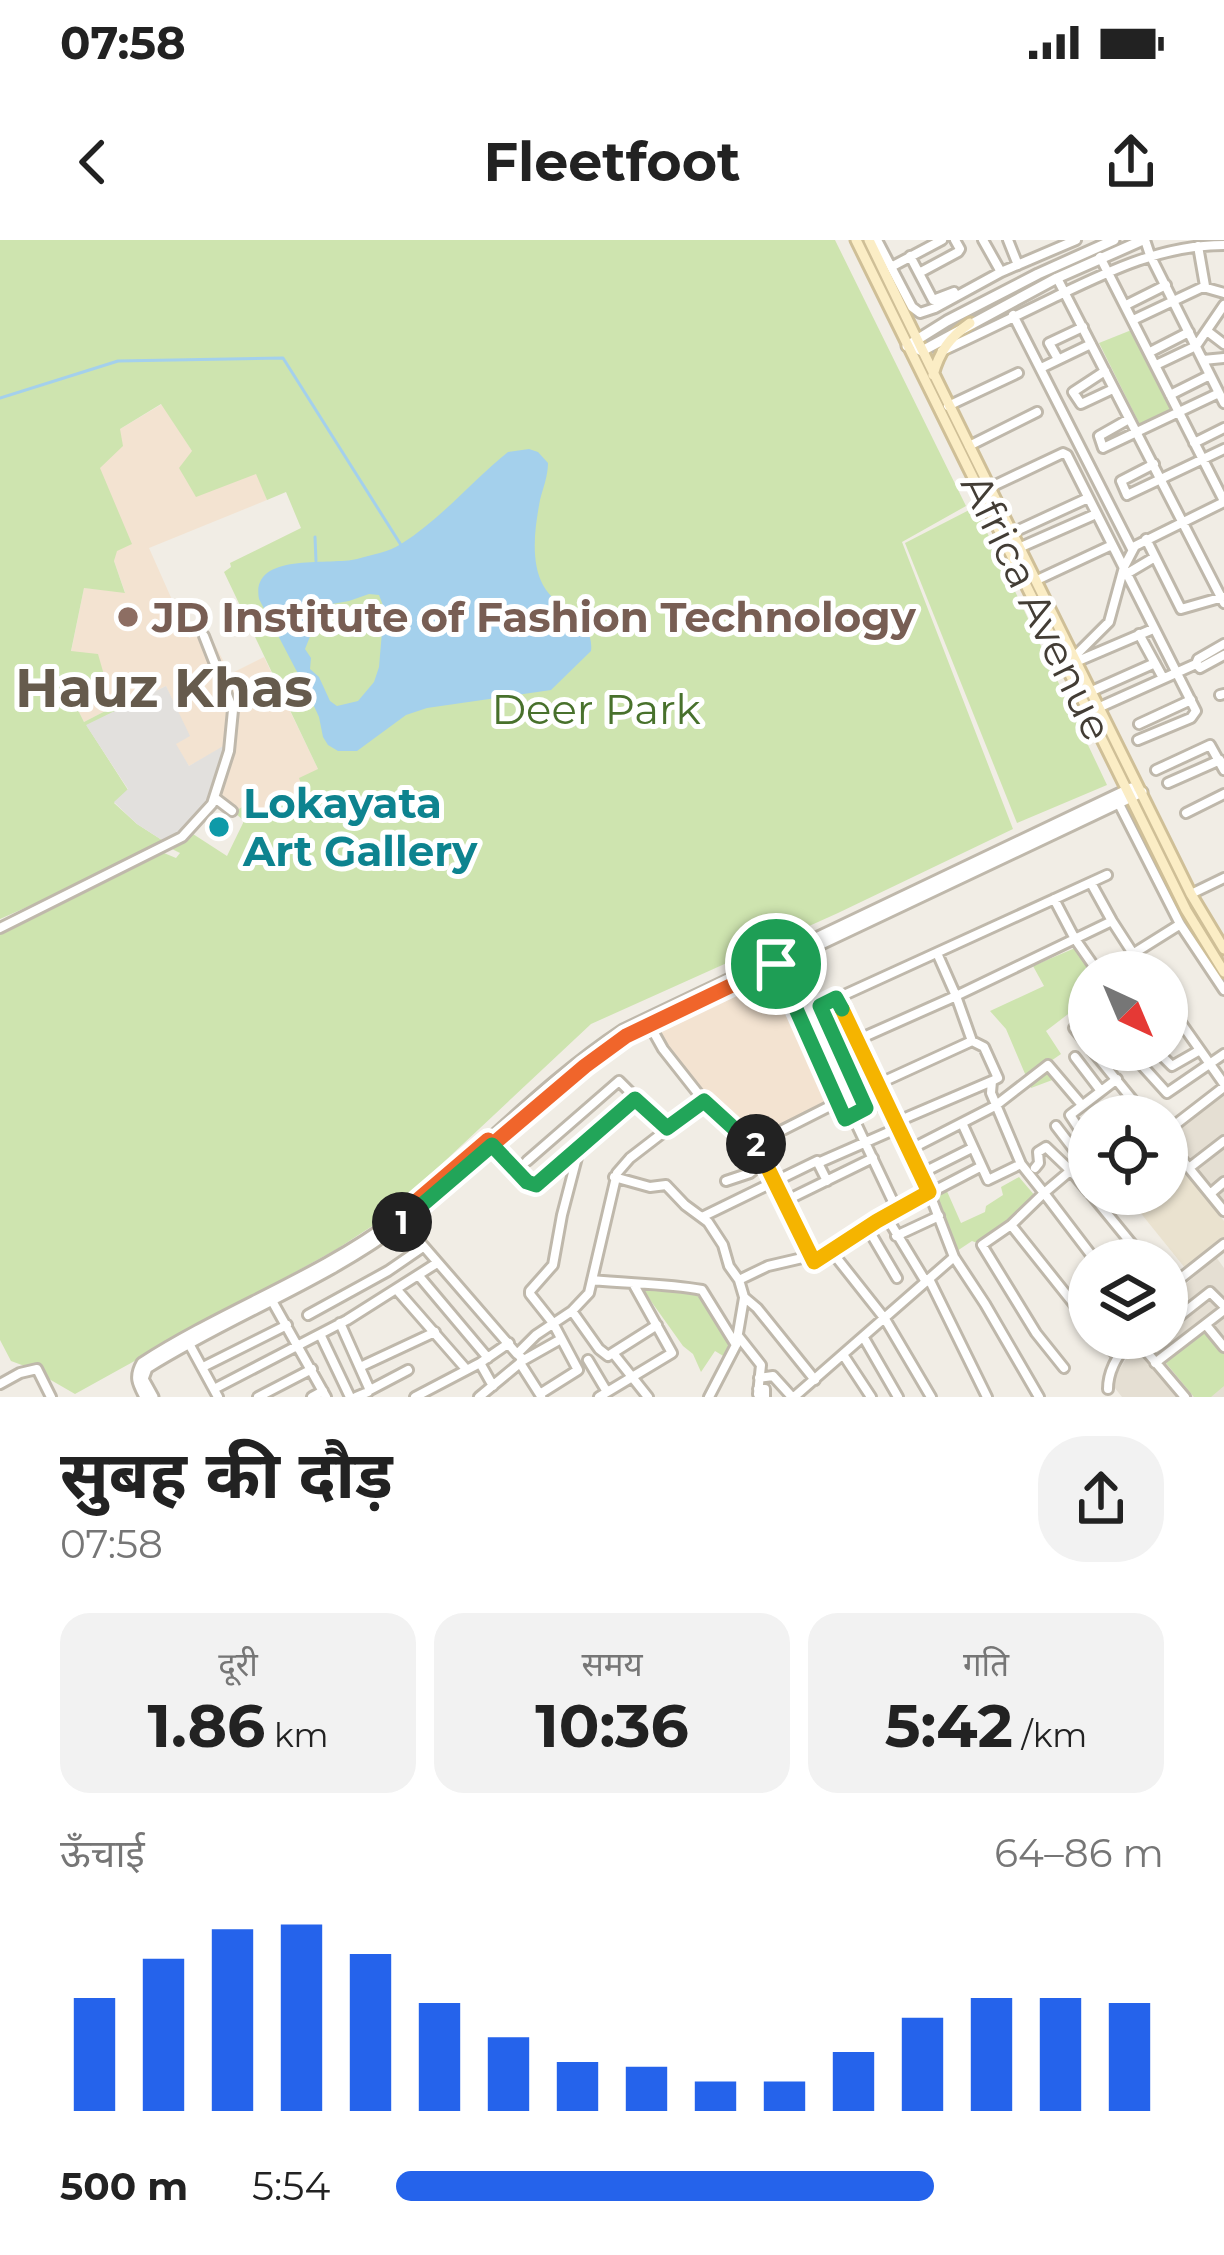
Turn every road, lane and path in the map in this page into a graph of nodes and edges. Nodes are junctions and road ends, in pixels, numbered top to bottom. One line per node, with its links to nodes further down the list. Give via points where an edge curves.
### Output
1 (856, 240): 38 (main road, Africa Avenue)
2 (873, 240): 17 (street); 38 (main road, Africa Avenue)
3 (942, 240): 14 (street)
4 (956, 240): 20 (street, via 958,252)
5 (983, 240): 19 (street)
6 (1008, 240): 16 (street)
7 (1076, 240): 10 (street)
8 (1114, 240): 38 (street, via 965,311)
9 (1141, 240): 13 (street); 15 (street)
10 (1065, 242): 16 (street)
11 (1224, 245): 12 (street)
12 (1198, 246): 13 (street); 23 (street)
13 (1150, 255): 18 (street); 22 (street)
14 (910, 256): 17 (street); 20 (street)
15 (1100, 257): 18 (street); 21 (street)
16 (1018, 265): 19 (street)
17 (891, 267): 19 (street, via 920,313)
18 (1108, 271): 24 (street); 28 (street)
19 (997, 272): 20 (street, via 936,301)
20 (919, 273)
21 (1057, 278): 24 (street); 27 (street)
22 (1166, 285): 26 (street); 28 (street)
23 (1205, 286): 25 (street); 26 (street)
24 (1064, 292): 30 (street); 33 (street)
25 (1224, 293)
26 (1173, 300): 31 (street); 34 (street)
27 (1008, 304): 30 (street); 32 (street)
28 (1126, 305): 31 (street)
29 (1224, 305): 35 (street)
30 (1014, 317): 40 (street); 46 (street)
31 (1133, 320): 41 (street)
32 (970, 323): 38 (street); 40 (main road)
33 (1083, 328): 36 (street); 43 (street, via 1049,343)
34 (1189, 332): 39 (street); 41 (street)
35 (1207, 332): 37 (street); 39 (street)
36 (1091, 344): 43 (street); 47 (street)
37 (1224, 344): 42 (street)
38 (916, 346): 49 (main road, Africa Avenue); 101 (main road, Africa Avenue)
39 (1196, 346): 44 (street); 45 (street)
40 (940, 352): 49 (main road)
41 (1150, 352): 45 (street)
42 (1223, 358): 44 (street)
43 (1058, 359): 46 (street)
44 (1203, 360): 50 (street)
45 (1156, 365): 53 (street)
46 (1041, 368): 77 (street)
47 (1105, 371): 51 (street); 51 (street, via 1073,392 1083,404)
48 (1018, 373): 55 (street)
49 (932, 375): 55 (main road, Africa Avenue)
50 (1210, 375): 52 (street); 53 (street)
51 (1113, 389): 58 (street)
52 (1220, 391): 54 (street); 56 (street)
53 (1170, 395): 56 (street)
54 (1224, 403)
55 (948, 406): 62 (main road, Africa Avenue)
56 (1178, 411): 60 (street); 61 (street)
57 (1036, 412): 62 (street)
58 (1129, 419): 60 (street); 60 (street, via 1099,436 1103,447)
59 (1224, 428): 61 (street)
60 (1136, 432): 65 (street)
61 (1194, 443): 64 (street)
62 (969, 446): 68 (main road, Africa Avenue)
63 (1224, 449): 64 (street)
64 (1203, 460): 66 (street); 67 (street)
65 (1154, 464): 66 (street); 66 (street, via 1120,483 1129,496)
66 (1162, 481): 72 (street)
67 (1221, 486): 70 (street)
68 (989, 488): 69 (street, via 1065,453); 73 (main road, Africa Avenue)
69 (1088, 498): 71 (street); 73 (street)
70 (1224, 501): 72 (street)
71 (1096, 514): 75 (street); 76 (street)
72 (1184, 521): 74 (street); 81 (street)
73 (1014, 532): 76 (main road, Africa Avenue)
74 (1146, 539): 77 (street); 78 (street)
75 (1112, 545): 79 (street); 80 (street)
76 (1021, 547): 80 (main road, Africa Avenue)
77 (1132, 549): 79 (street)
78 (1155, 557): 79 (street); 81 (street, via 1181,609)
79 (1126, 570): 82 (street); 87 (street, via 1109,622)
80 (1037, 580): 87 (main road, Africa Avenue)
81 (1223, 599)
82 (1154, 628): 83 (street); 90 (street)
83 (1139, 634): 87 (street); 88 (street)
84 (204, 636): 103 (street, via 233,710)
85 (1224, 644): 89 (street)
86 (1224, 655): 89 (street)
87 (1076, 658): 92 (main road, Africa Avenue)
88 (1155, 662): 91 (street); 92 (street)
89 (1196, 664): 90 (street)
90 (1176, 672): 91 (street); 93 (street)
91 (1163, 678): 94 (street)
92 (1092, 691): 94 (main road, Africa Avenue)
93 (1191, 700): 95 (street); 96 (street, via 1194,716)
94 (1100, 707): 97 (main road, Africa Avenue)
95 (1139, 724)
96 (1138, 740)
97 (1118, 744): 101 (main road, Africa Avenue); 107 (main road)
98 (1222, 765): 99 (street, via 1210,745); 100 (street)
99 (1156, 770)
100 (1168, 783)
101 (1135, 791): 104 (street); 107 (main road, Africa Avenue); 117 (main road, Africa Avenue, via 1186,910)
102 (1224, 794): 106 (street)
103 (215, 798): 105 (street); 115 (street, via 182,837)
104 (1117, 799): 114 (street); 122 (street)
105 (232, 811)
106 (1186, 812)
107 (1156, 821): 111 (main road, Africa Avenue)
108 (1107, 875): 110 (street)
109 (1224, 878): 111 (street)
110 (1091, 883): 112 (street); 113 (street)
111 (1191, 894): 117 (main road, Africa Avenue)
112 (1054, 899): 116 (street); 121 (street)
113 (1112, 921): 116 (street); 119 (street)
114 (1180, 924): 120 (street); 124 (street)
115 (0, 928)
116 (1075, 939): 118 (street); 125 (street)
117 (1220, 948): 123 (main road, Africa Avenue)
118 (1084, 951)
119 (1131, 951)
120 (1138, 951)
121 (937, 952): 125 (street); 126 (street)
122 (774, 961): 128 (street); 129 (street)
123 (1224, 972)
124 (1224, 990)
125 (956, 996): 131 (street); 132 (street)
126 (836, 998): 131 (street); 153 (street, via 820,1006)
127 (809, 1011): 128 (street)
128 (797, 1016): 151 (street)
129 (646, 1021): 149 (street); 163 (street)
130 (1188, 1034): 133 (street)
131 (857, 1040): 142 (street)
132 (972, 1041): 141 (street, via 984,1047 998,1078); 142 (street)
133 (1200, 1050): 135 (street); 136 (street)
134 (1224, 1054): 136 (street)
135 (1188, 1057)
136 (1210, 1065): 139 (street, via 1167,1093); 143 (street)
137 (1086, 1071): 144 (street)
138 (1110, 1071): 140 (street)
139 (1144, 1071)
140 (1117, 1079): 144 (street); 147 (street)
141 (992, 1081): 152 (street); 157 (street)
142 (878, 1084): 150 (street)
143 (1224, 1086): 154 (street)
144 (1101, 1091): 146 (street)
145 (1073, 1095): 152 (street, via 1048,1066)
146 (1096, 1095)
147 (1129, 1095)
148 (635, 1099): 159 (street); 165 (street); 170 (street, via 619,1081)
149 (704, 1101): 159 (street); 164 (street)
150 (886, 1101): 153 (street); 157 (street)
151 (838, 1102): 155 (street, via 845,1119); 164 (street)
152 (995, 1106): 156 (street); 172 (street)
153 (866, 1108): 155 (street)
154 (1188, 1114)
155 (852, 1115): 162 (street)
156 (962, 1123): 166 (street); 167 (street)
157 (897, 1125): 162 (street); 167 (street)
158 (1055, 1126): 160 (street)
159 (667, 1128): 179 (street)
160 (1068, 1139)
161 (1224, 1141): 176 (street)
162 (865, 1142): 168 (street); 171 (street)
163 (490, 1143): 165 (street, via 532,1186); 194 (street)
164 (758, 1144): 169 (street)
165 (580, 1146): 224 (street, via 554,1265 530,1292)
166 (972, 1148): 173 (street); 178 (street)
167 (909, 1150): 178 (street)
168 (873, 1158): 181 (street); 188 (street)
169 (765, 1160): 180 (street); 183 (street)
170 (527, 1161)
171 (818, 1163): 181 (street); 183 (street)
172 (1021, 1164): 173 (street, via 988,1180); 185 (street)
173 (980, 1167): 184 (street)
174 (1036, 1168): 175 (street, via 1046,1148)
175 (1068, 1168)
176 (1189, 1168): 186 (street)
177 (1068, 1172): 185 (street)
178 (920, 1174): 184 (street)
179 (614, 1177): 193 (street, via 666,1185); 211 (street)
180 (726, 1181)
181 (827, 1181): 187 (street)
182 (1224, 1182): 186 (street)
183 (773, 1183): 187 (street); 193 (street)
184 (929, 1192): 188 (street); 192 (street)
185 (1044, 1193): 195 (street); 198 (street)
186 (1210, 1194): 189 (street)
187 (782, 1202): 204 (street)
188 (897, 1210): 191 (street)
189 (1224, 1211)
190 (1109, 1215): 199 (street)
191 (886, 1216): 196 (street); 197 (street)
192 (938, 1216): 197 (street); 205 (street)
193 (702, 1217): 212 (street)
194 (400, 1220): 201 (street); 216 (street, via 340,1263)
195 (1011, 1225): 218 (street); 248 (street, via 982,1245)
196 (867, 1228): 202 (street); 210 (street)
197 (896, 1236): 213 (street)
198 (1079, 1239)
199 (1128, 1239)
200 (1224, 1244): 203 (street)
201 (424, 1247): 206 (street); 222 (street)
202 (832, 1252): 204 (street, via 814,1262); 223 (street)
203 (1214, 1252): 207 (street); 208 (street)
204 (811, 1256): 212 (street)
205 (954, 1257): 213 (street); 277 (street)
206 (437, 1264): 209 (street); 235 (street)
207 (1224, 1264)
208 (1188, 1272)
209 (419, 1276): 215 (street); 244 (street)
210 (897, 1278)
211 (592, 1280): 214 (street); 221 (street)
212 (739, 1280): 217 (street)
213 (927, 1280): 223 (street); 276 (street)
214 (634, 1285): 226 (street); 233 (street, via 702,1290)
215 (397, 1290): 225 (street); 229 (street)
216 (270, 1297): 227 (street); 234 (street)
217 (744, 1297): 233 (street); 253 (street)
218 (1068, 1297)
219 (1224, 1308): 220 (street, via 1210,1292); 228 (street)
220 (1188, 1309)
221 (572, 1311): 224 (street); 238 (street, via 599,1349)
222 (308, 1315)
223 (885, 1319): 231 (street); 275 (street)
224 (554, 1322): 232 (street); 240 (street)
225 (340, 1324): 230 (street); 247 (street)
226 (657, 1324): 238 (street); 252 (street, via 672,1353)
227 (287, 1325): 236 (street); 246 (street)
228 (1206, 1325): 237 (street); 245 (street)
229 (435, 1332): 247 (street); 250 (street)
230 (320, 1334): 236 (street); 267 (street)
231 (864, 1337): 239 (street); 274 (street)
232 (561, 1339): 240 (street); 262 (street, via 578,1370)
233 (737, 1340): 256 (street, via 761,1366); 271 (street)
234 (188, 1341): 246 (street); 264 (street, via 142,1363 136,1381)
235 (508, 1343): 240 (street); 244 (street)
236 (299, 1345): 249 (street); 258 (street)
237 (1224, 1347)
238 (613, 1353): 252 (street)
239 (844, 1356): 253 (street); 273 (street)
240 (520, 1359): 255 (street); 262 (street)
241 (1117, 1359): 261 (street)
242 (1152, 1359): 245 (street)
243 (588, 1360): 260 (street)
244 (484, 1361): 250 (street); 255 (street)
245 (1156, 1363): 278 (street)
246 (203, 1367): 258 (street)
247 (360, 1367): 257 (street)
248 (1064, 1368)
249 (312, 1369): 259 (street); 265 (street)
250 (466, 1369): 268 (street)
251 (408, 1370): 257 (street)
252 (634, 1377): 260 (street); 270 (street)
253 (815, 1379): 272 (street)
254 (0, 1384): 263 (street, via 37,1369)
255 (494, 1386): 269 (street)
256 (760, 1389): 272 (street, via 773,1376)
257 (369, 1390): 267 (street)
258 (216, 1393)
259 (325, 1394): 266 (street)
260 (608, 1394)
261 (1108, 1394)
262 (541, 1396)
263 (51, 1397)
264 (149, 1397)
265 (258, 1397)
266 (312, 1397)
267 (353, 1397)
268 (415, 1397)
269 (479, 1397)
270 (648, 1397)
271 (709, 1397)
272 (793, 1397)
273 (871, 1397)
274 (898, 1397)
275 (931, 1397)
276 (987, 1397)
277 (1039, 1397)
278 (1185, 1397)

